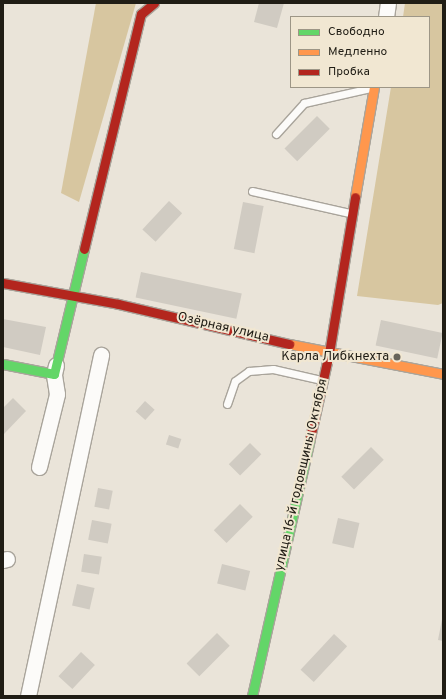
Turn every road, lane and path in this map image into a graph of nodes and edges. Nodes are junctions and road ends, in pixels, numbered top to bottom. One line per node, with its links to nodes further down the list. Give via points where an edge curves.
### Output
1 (154, 3): 10 (lane, via 141,14)
2 (388, 3): 3 (street)
3 (386, 16)
4 (370, 88): 6 (lane, via 304,104)
5 (374, 88): 8 (street, улица 16-й годовщины Октября)
6 (276, 134)
7 (252, 191): 8 (lane)
8 (352, 213): 11 (street, улица 16-й годовщины Октября)
9 (3, 283): 10 (street, Озёрная улица)
10 (72, 296): 11 (street, Озёрная улица); 14 (street)
11 (329, 353): 15 (street, Озёрная улица); 16 (street, улица 16-й годовщины Октября)
12 (101, 355): 19 (street)
13 (3, 364): 14 (street)
14 (54, 374): 18 (street, via 57,394)
15 (443, 374)
16 (323, 380): 17 (lane, via 272,369 249,371 235,381); 20 (street, улица 16-й годовщины Октября)
17 (227, 404)
18 (39, 468)
19 (28, 696)
20 (252, 696)

